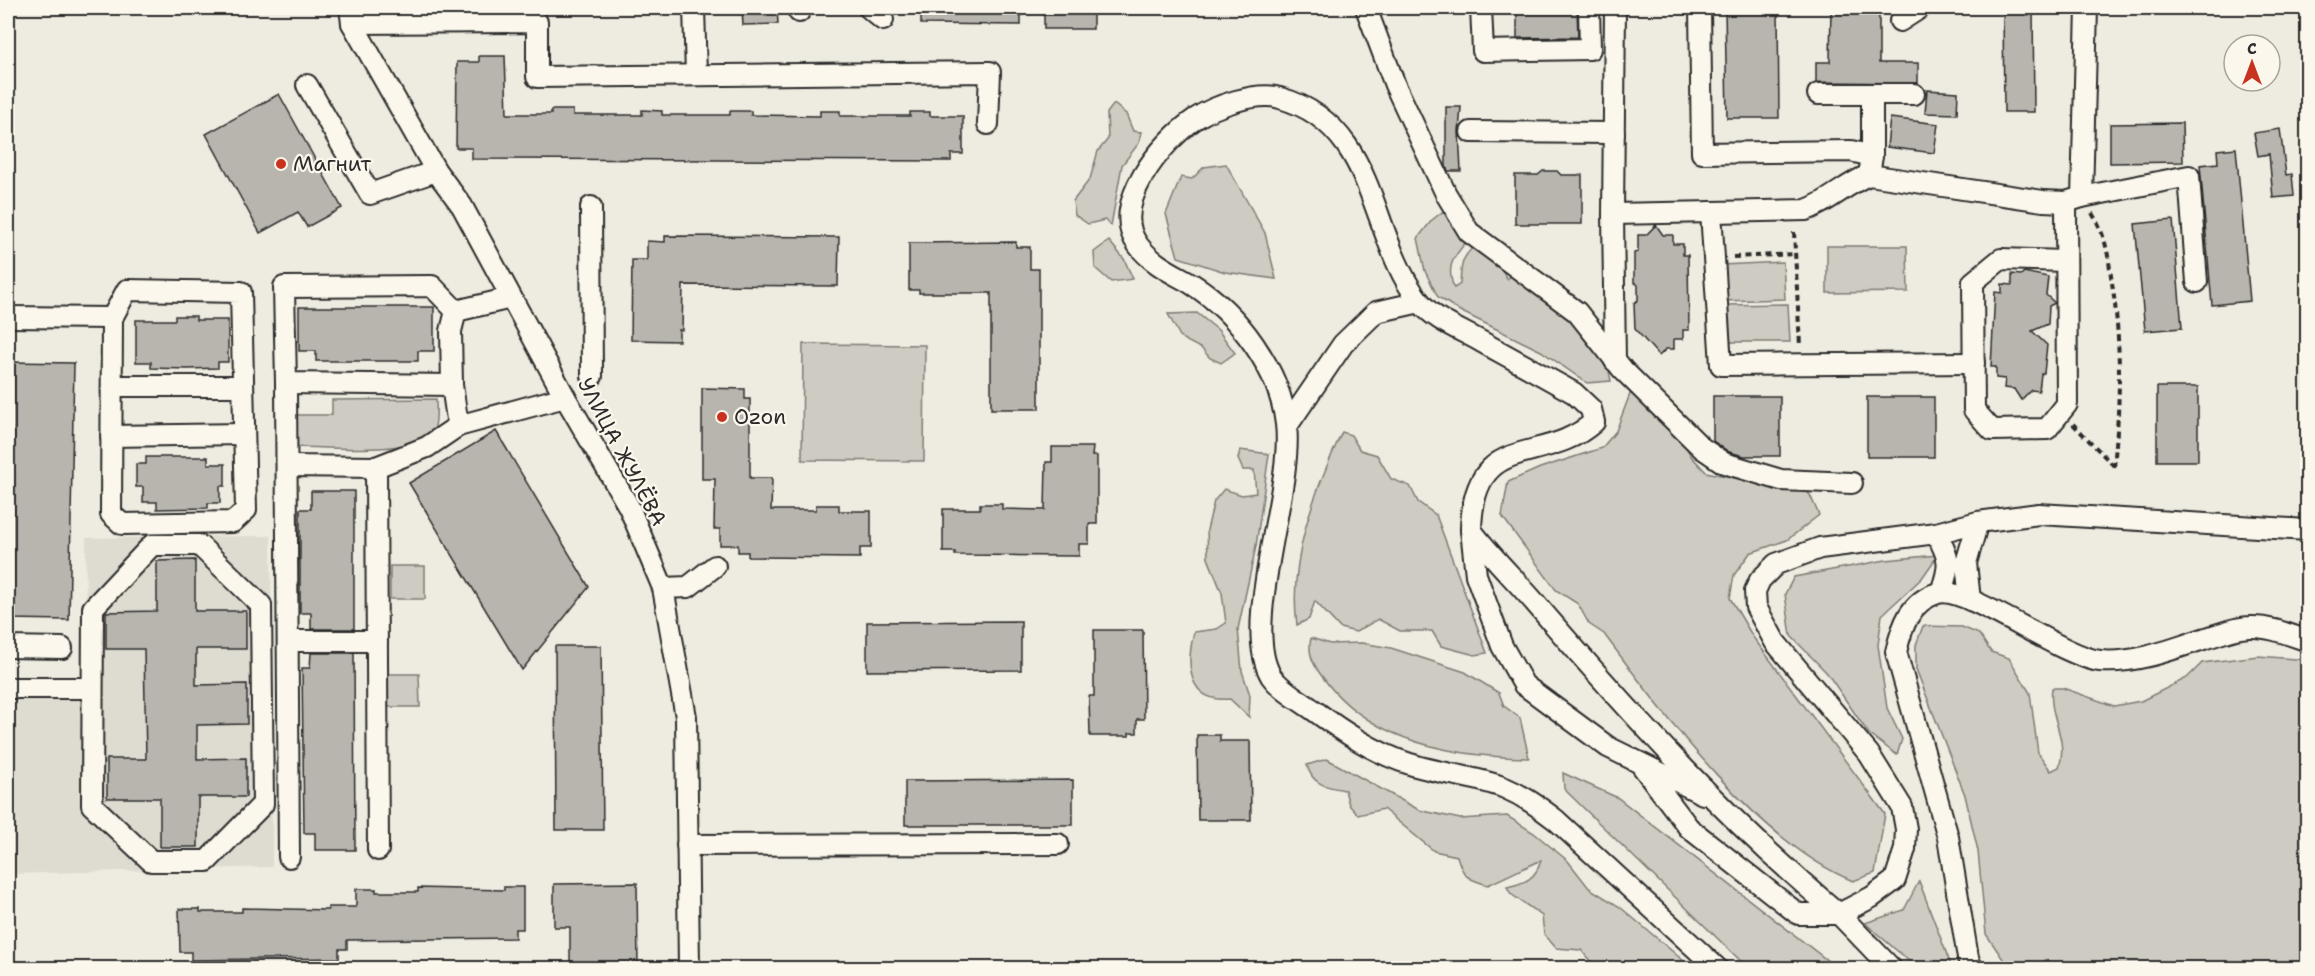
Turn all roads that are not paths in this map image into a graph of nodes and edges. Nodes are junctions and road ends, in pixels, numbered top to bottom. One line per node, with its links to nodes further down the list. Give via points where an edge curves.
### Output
1 (694, 8): 11 (street)
2 (1366, 8): 32 (street, via 1400,95 1446,194 1469,232 1577,312)
3 (1481, 8): 4 (street, via 1483,51 1590,49)
4 (1589, 8)
5 (1615, 8): 18 (street)
6 (1700, 8): 19 (street, via 1702,153 1851,151)
7 (1920, 8): 10 (street)
8 (2087, 8): 21 (street)
9 (351, 15): 11 (street, via 537,22 537,77); 20 (street, УЛИЦА ЖУЛЁВА)
10 (1900, 21)
11 (696, 75): 16 (street, via 990,72)
12 (307, 85): 20 (street, via 370,194)
13 (1818, 93): 14 (street)
14 (1872, 93): 15 (street); 19 (street)
15 (1914, 93)
16 (988, 124)
17 (1471, 132): 18 (street)
18 (1614, 134): 24 (street)
19 (1870, 166): 21 (street); 23 (street, via 1821,205 1806,210)
20 (436, 171): 27 (street, УЛИЦА ЖУЛЁВА, via 462,206)
21 (2074, 200): 25 (street); 26 (street, via 2188,176)
22 (591, 207): 34 (street)
23 (1711, 212): 24 (street); 33 (street, via 1721,365)
24 (1613, 214): 32 (street)
25 (2065, 261): 33 (street, via 2001,259 1973,282); 33 (street, via 2067,404 2046,429 1992,430 1974,411)
26 (2197, 282)
27 (510, 298): 29 (street); 39 (street, УЛИЦА ЖУЛЁВА)
28 (1420, 302): 41 (street, via 1376,312 1343,344); 41 (street, via 1402,270 1357,159 1330,125 1302,105 1275,96 1236,101 1206,112 1183,127 1145,171 1134,197 1130,217 1136,243 1165,270 1212,298 1238,326 1263,358 1281,395); 48 (street, via 1441,319 1574,393 1591,409 1594,422 1578,436 1528,448 1482,476 1472,503)
29 (456, 311): 35 (street, via 432,286 284,287); 36 (street, via 451,331)
30 (8, 317): 31 (street)
31 (112, 318): 37 (street); 38 (street, via 127,290 241,292)
32 (1615, 361): 46 (street, via 1702,448 1724,463 1780,480)
33 (1974, 363)
34 (592, 376)
35 (286, 383): 36 (street); 44 (street)
36 (452, 385): 40 (street)
37 (112, 386): 38 (street); 43 (street)
38 (243, 386): 42 (street)
39 (565, 397): 40 (street); 52 (street, УЛИЦА ЖУЛЁВА, via 629,507)
40 (459, 426): 45 (street, via 427,447)
41 (1287, 426): 70 (street, via 1262,623 1261,652 1273,679 1358,741 1409,764 1501,786 1528,799 1556,820)
42 (244, 434): 43 (street); 43 (street, via 246,510 233,522 122,524 111,514)
43 (111, 436)
44 (288, 466): 45 (street); 55 (street)
45 (376, 466): 56 (street)
46 (1851, 483)
47 (1978, 522): 49 (street, via 2038,514); 50 (street); 54 (street, via 1966,563)
48 (1471, 530): 62 (street, via 1476,575 1502,645 1524,685 1608,747); 63 (street, via 1614,695)
49 (2307, 530)
50 (1936, 533): 53 (street, via 1948,556 1949,570); 68 (street, via 1820,548 1776,564 1755,591 1756,608 1775,642 1869,754 1902,807 1905,849 1895,880)
51 (715, 566): 52 (street, via 688,587)
52 (663, 588): 65 (street, УЛИЦА ЖУЛЁВА, via 686,717)
53 (1941, 592): 54 (street); 72 (street, via 1922,600 1902,623 1896,652 1948,837)
54 (1970, 600): 57 (street, via 2070,652 2098,661 2126,660 2232,629 2252,627)
55 (288, 641): 56 (street); 67 (street)
56 (377, 641): 66 (street)
57 (2307, 641)
58 (8, 647): 59 (street)
59 (62, 648)
60 (8, 688): 61 (street)
61 (93, 688): 61 (street, via 93,804 150,861 207,861 263,804 261,605 199,545 152,545 93,608)
62 (1639, 763): 63 (street); 68 (street, via 1689,828 1759,885 1798,914)
63 (1718, 801): 68 (street, via 1761,846)
64 (1058, 844): 65 (street)
65 (687, 846): 69 (street, УЛИЦА ЖУЛЁВА)
66 (378, 850)
67 (289, 857)
68 (1839, 914): 71 (street)
69 (689, 969)
70 (1717, 969)
71 (1891, 969)
72 (1972, 969)

